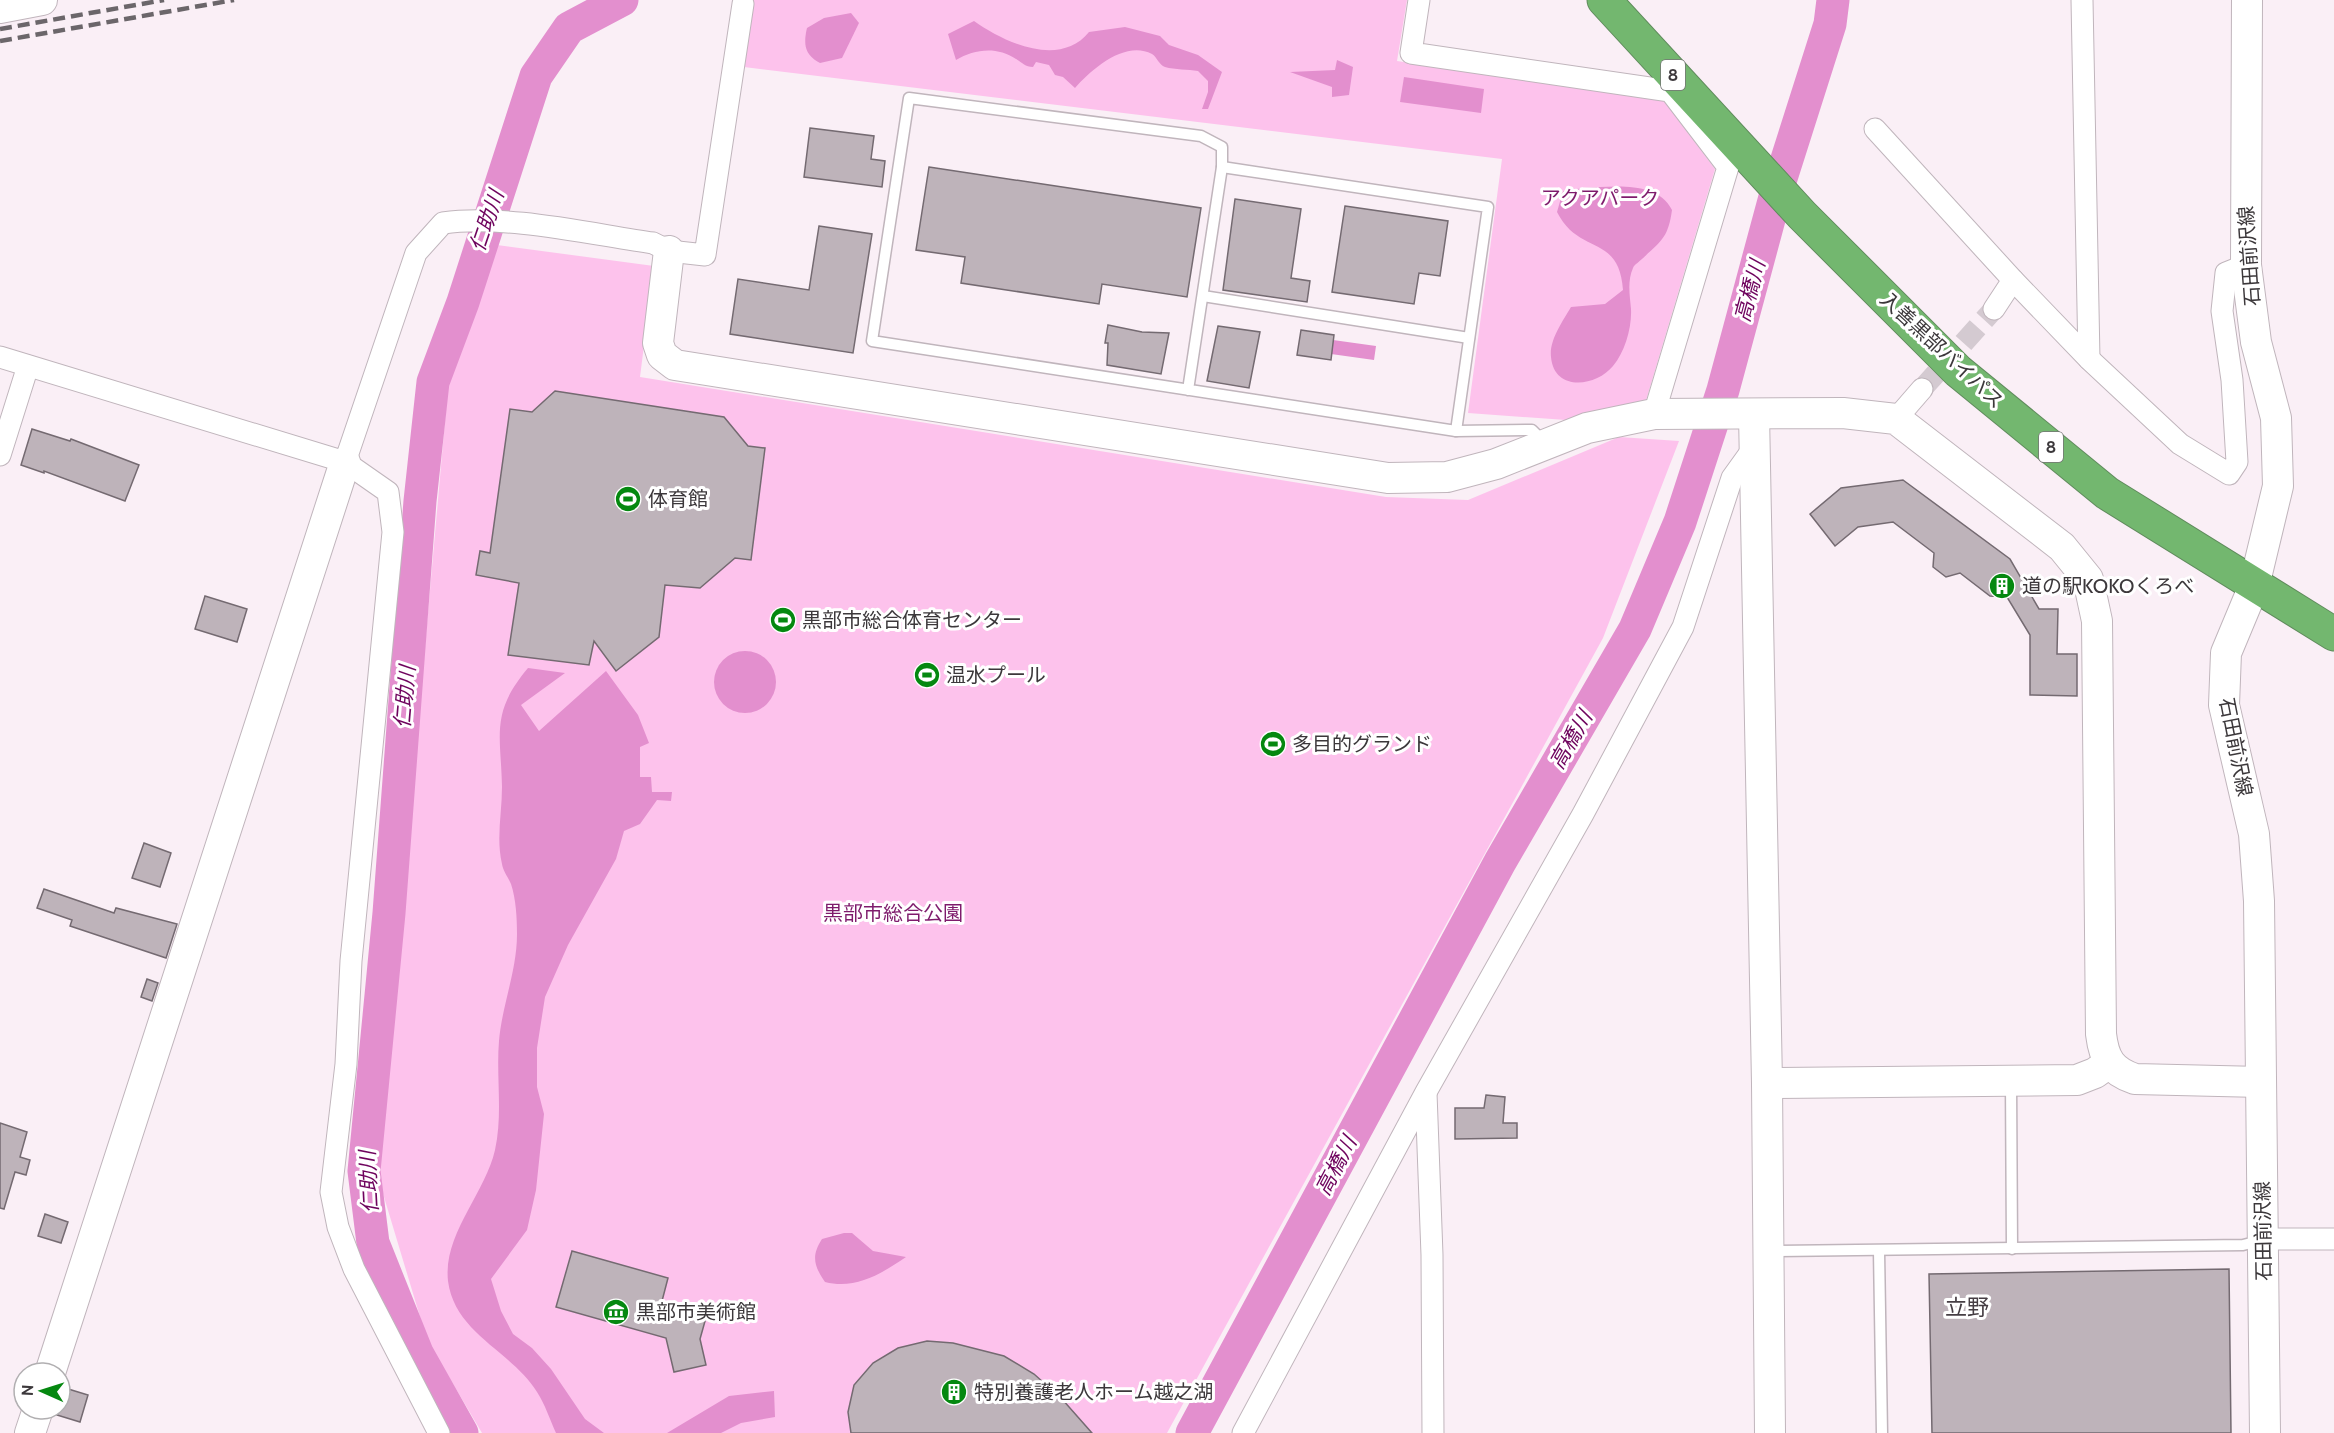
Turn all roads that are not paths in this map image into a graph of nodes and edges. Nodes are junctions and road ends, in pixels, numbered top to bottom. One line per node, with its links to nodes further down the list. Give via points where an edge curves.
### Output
1 (42, 0): 7 (street)
2 (1419, 0): 21 (street, via 1412,52 1670,91 1728,166)
3 (1604, 0): 29 (highway, 入善黒部バイパス / 8, via 1740,150 1967,378 2107,493)
4 (2082, 0): 17 (street)
5 (743, 4): 10 (street, via 705,255)
6 (2247, 4): 11 (street, 石田前沢線)
7 (0, 8)
8 (1875, 129): 12 (street)
9 (1222, 167): 13 (lane); 15 (lane, via 1488,207); 20 (lane, via 1222,147 1201,136 909,98 872,342)
10 (669, 252): 25 (street, via 658,343 662,355 675,366 1388,478 1447,477 1496,464); 28 (street, via 653,243 504,223 468,219 443,223 416,253)
11 (2246, 265): 17 (street, via 2226,273 2222,311 2232,380 2237,462 2229,474 2180,444); 29 (street, 石田前沢線, via 2256,342 2276,418 2278,486)
12 (2013, 280): 14 (street); 17 (street)
13 (1203, 296): 15 (lane); 20 (lane)
14 (1994, 309)
15 (1469, 339): 24 (lane)
16 (0, 357): 18 (street)
17 (2089, 359)
18 (28, 366): 27 (street); 28 (street)
19 (1922, 389): 23 (street)
20 (1188, 390): 24 (lane)
21 (1662, 414): 22 (street); 25 (street, via 1587,428)
22 (1754, 414): 23 (street, via 1843,413); 26 (street)
23 (1896, 419): 31 (street, via 2062,547 2088,579 2097,621 2102,1034 2103,1051)
24 (1456, 431): 25 (lane, via 1532,430)
25 (1547, 444)
26 (1755, 446): 34 (street); 35 (street, via 1732,478 1683,627 1584,814)
27 (0, 455)
28 (345, 462): 41 (street); 42 (street, via 388,492 393,532 331,1192 338,1227 354,1269)
29 (2254, 586): 30 (highway, 入善黒部バイパス / 8); 33 (street, 石田前沢線, via 2226,653 2224,705 2254,834 2259,901)
30 (2334, 634)
31 (2109, 1063): 32 (street, via 2077,1080); 33 (street, via 2118,1073 2135,1079)
32 (2011, 1081): 34 (street); 38 (lane)
33 (2261, 1082): 36 (street, 石田前沢線)
34 (1767, 1083): 39 (street)
35 (1426, 1092): 43 (street); 44 (street)
36 (2263, 1239): 37 (street); 38 (lane, via 2243,1245); 47 (street, 石田前沢線)
37 (2334, 1239)
38 (2012, 1249): 40 (lane)
39 (1768, 1251): 40 (lane); 45 (street)
40 (1880, 1251): 46 (lane)
41 (54, 1361)
42 (439, 1433)
43 (1243, 1433)
44 (1433, 1433)
45 (1770, 1433)
46 (1882, 1433)
47 (2265, 1433)

